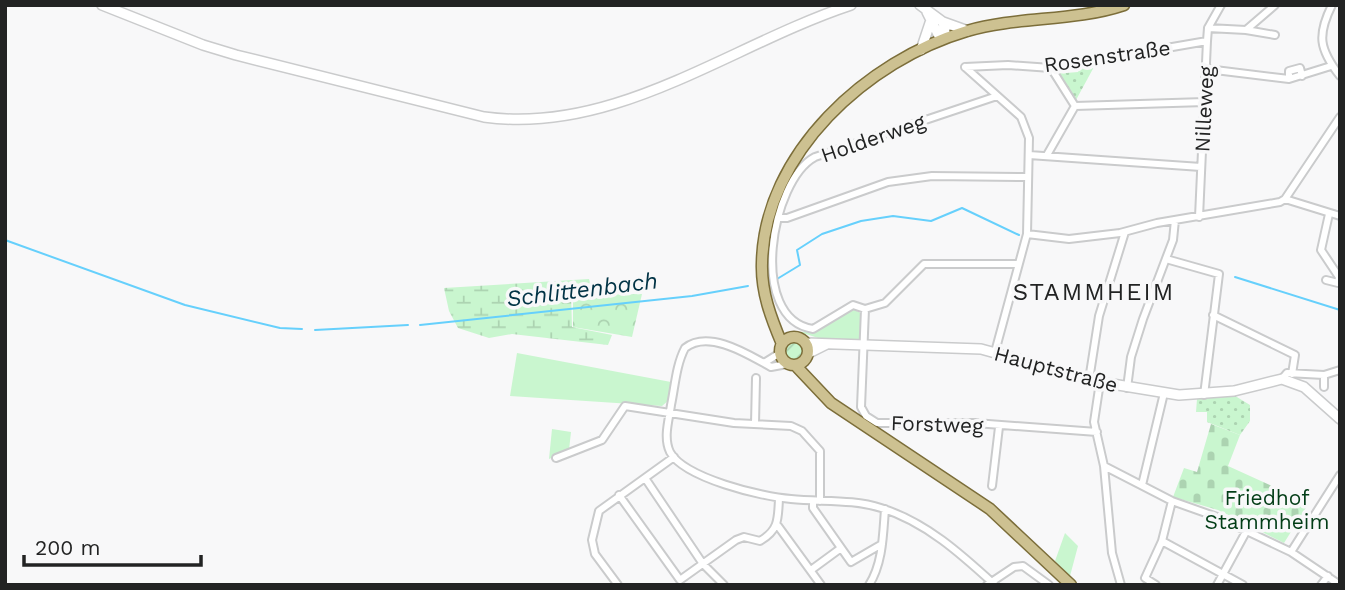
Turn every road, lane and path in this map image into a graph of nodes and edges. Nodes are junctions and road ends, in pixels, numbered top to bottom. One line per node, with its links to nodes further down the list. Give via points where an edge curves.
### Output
1 (102, 5): 2 (street, via 236,55 484,117 544,121 606,108)
2 (850, 5)
3 (1124, 5): 11 (main road)
4 (1221, 5): 9 (street, Nilleweg)
5 (1275, 5): 10 (street)
6 (1332, 5): 16 (street, via 1321,28 1323,50)
7 (926, 13): 8 (street); 13 (street); 15 (street, via 929,32)
8 (943, 22): 11 (street); 13 (street)
9 (1208, 28): 10 (street); 14 (street, Nilleweg)
10 (1245, 30): 12 (street)
11 (968, 31): 13 (main road)
12 (1275, 35)
13 (940, 40): 15 (main road)
14 (1207, 41): 17 (street, Rosenstraße); 18 (street, Nilleweg)
15 (921, 50): 43 (main road, via 847,99 785,174 763,241 764,292)
16 (1331, 66): 18 (street, via 1289,79); 19 (street)
17 (1051, 68): 20 (street, Rosenstraße, via 965,67); 22 (street)
18 (1207, 69): 21 (street, Nilleweg)
19 (1340, 76)
20 (997, 96): 24 (street, via 1021,117 1029,138); 32 (street, Holderweg, via 810,160 794,179)
21 (1205, 102): 22 (street); 26 (street, Nilleweg)
22 (1075, 106): 25 (street)
23 (1340, 117): 28 (street)
24 (1029, 155): 25 (street); 27 (street)
25 (1047, 156): 26 (street)
26 (1201, 167): 31 (street, Nilleweg)
27 (1027, 177): 32 (street, via 932,176 888,182); 35 (street)
28 (1285, 199): 29 (street); 31 (street)
29 (1329, 214): 30 (street); 39 (street, via 1321,250)
30 (1340, 216)
31 (1199, 217): 33 (street)
32 (780, 218): 40 (street, Holderweg, via 773,252 776,296 786,316 804,328 822,326 853,305)
33 (1175, 220): 34 (street); 36 (street)
34 (1125, 232): 35 (street, via 1069,239); 53 (street, via 1099,316)
35 (1027, 234): 37 (street)
36 (1166, 258): 41 (street, via 1219,274); 56 (street, via 1135,344)
37 (1018, 264): 40 (street, via 925,264 897,294); 45 (street)
38 (1326, 280): 39 (street)
39 (1339, 283)
40 (865, 309): 42 (street, Forstweg)
41 (1213, 315): 49 (street, via 1295,355); 58 (street)
42 (864, 344): 44 (street, Hauptstraße); 45 (street, Hauptstraße); 62 (street, Forstweg, via 861,407 877,423)
43 (784, 345): 44 (main road, via 799,337); 46 (street); 47 (main road)
44 (808, 348): 47 (main road)
45 (995, 352): 53 (street, Hauptstraße)
46 (764, 363): 47 (street, via 771,367); 59 (street, via 733,346 690,345 679,363)
47 (795, 364): 92 (main road, via 852,417 977,499)
48 (1340, 370): 50 (street, Hauptstraße)
49 (1293, 374): 50 (street, Hauptstraße); 52 (street, Hauptstraße)
50 (1324, 374): 55 (street)
51 (756, 378): 61 (street)
52 (1282, 379): 58 (street, Hauptstraße); 60 (street, via 1304,387)
53 (1089, 380): 54 (street, Hauptstraße)
54 (1100, 382): 56 (street, Hauptstraße); 63 (street)
55 (1324, 387)
56 (1127, 388): 57 (street, Hauptstraße)
57 (1164, 394): 58 (street, Hauptstraße); 69 (street)
58 (1204, 395)
59 (670, 411): 61 (street); 64 (street, via 667,442); 65 (street, via 625,406 602,440)
60 (1339, 418)
61 (755, 424): 73 (street, via 791,426 812,440 820,451 822,466)
62 (999, 427): 63 (street, Forstweg); 70 (street, Forstweg)
63 (1097, 432): 66 (street)
64 (674, 457): 68 (street); 72 (street, via 690,471)
65 (556, 458)
66 (1104, 466): 69 (street); 93 (street, via 1112,553)
67 (1340, 475): 81 (street)
68 (645, 478): 71 (street); 82 (street)
69 (1142, 485): 74 (street)
70 (992, 486)
71 (619, 495): 82 (street, via 677,579); 87 (street, via 599,512 592,540 595,554)
72 (779, 498): 73 (street); 76 (street)
73 (816, 501): 75 (street); 80 (street, via 813,508)
74 (1172, 501): 77 (street); 78 (street)
75 (885, 509): 79 (street); 86 (street, via 931,532)
76 (778, 526): 82 (street, via 760,541 736,540); 83 (street)
77 (1247, 530): 81 (street); 84 (street)
78 (1162, 541): 84 (street); 94 (street, via 1145,578)
79 (883, 544): 80 (street, via 851,562); 90 (street)
80 (841, 548): 83 (street)
81 (1291, 552): 85 (street)
82 (704, 564): 88 (street)
83 (811, 570): 89 (street)
84 (1223, 573): 95 (street); 96 (street)
85 (1328, 576): 97 (street); 98 (street)
86 (991, 584): 91 (street, via 1014,567 1023,566)
87 (618, 585)
88 (723, 585)
89 (821, 585)
90 (869, 585)
91 (1049, 585)
92 (1072, 585)
93 (1121, 585)
94 (1156, 585)
95 (1217, 585)
96 (1243, 585)
97 (1321, 585)
98 (1340, 585)

